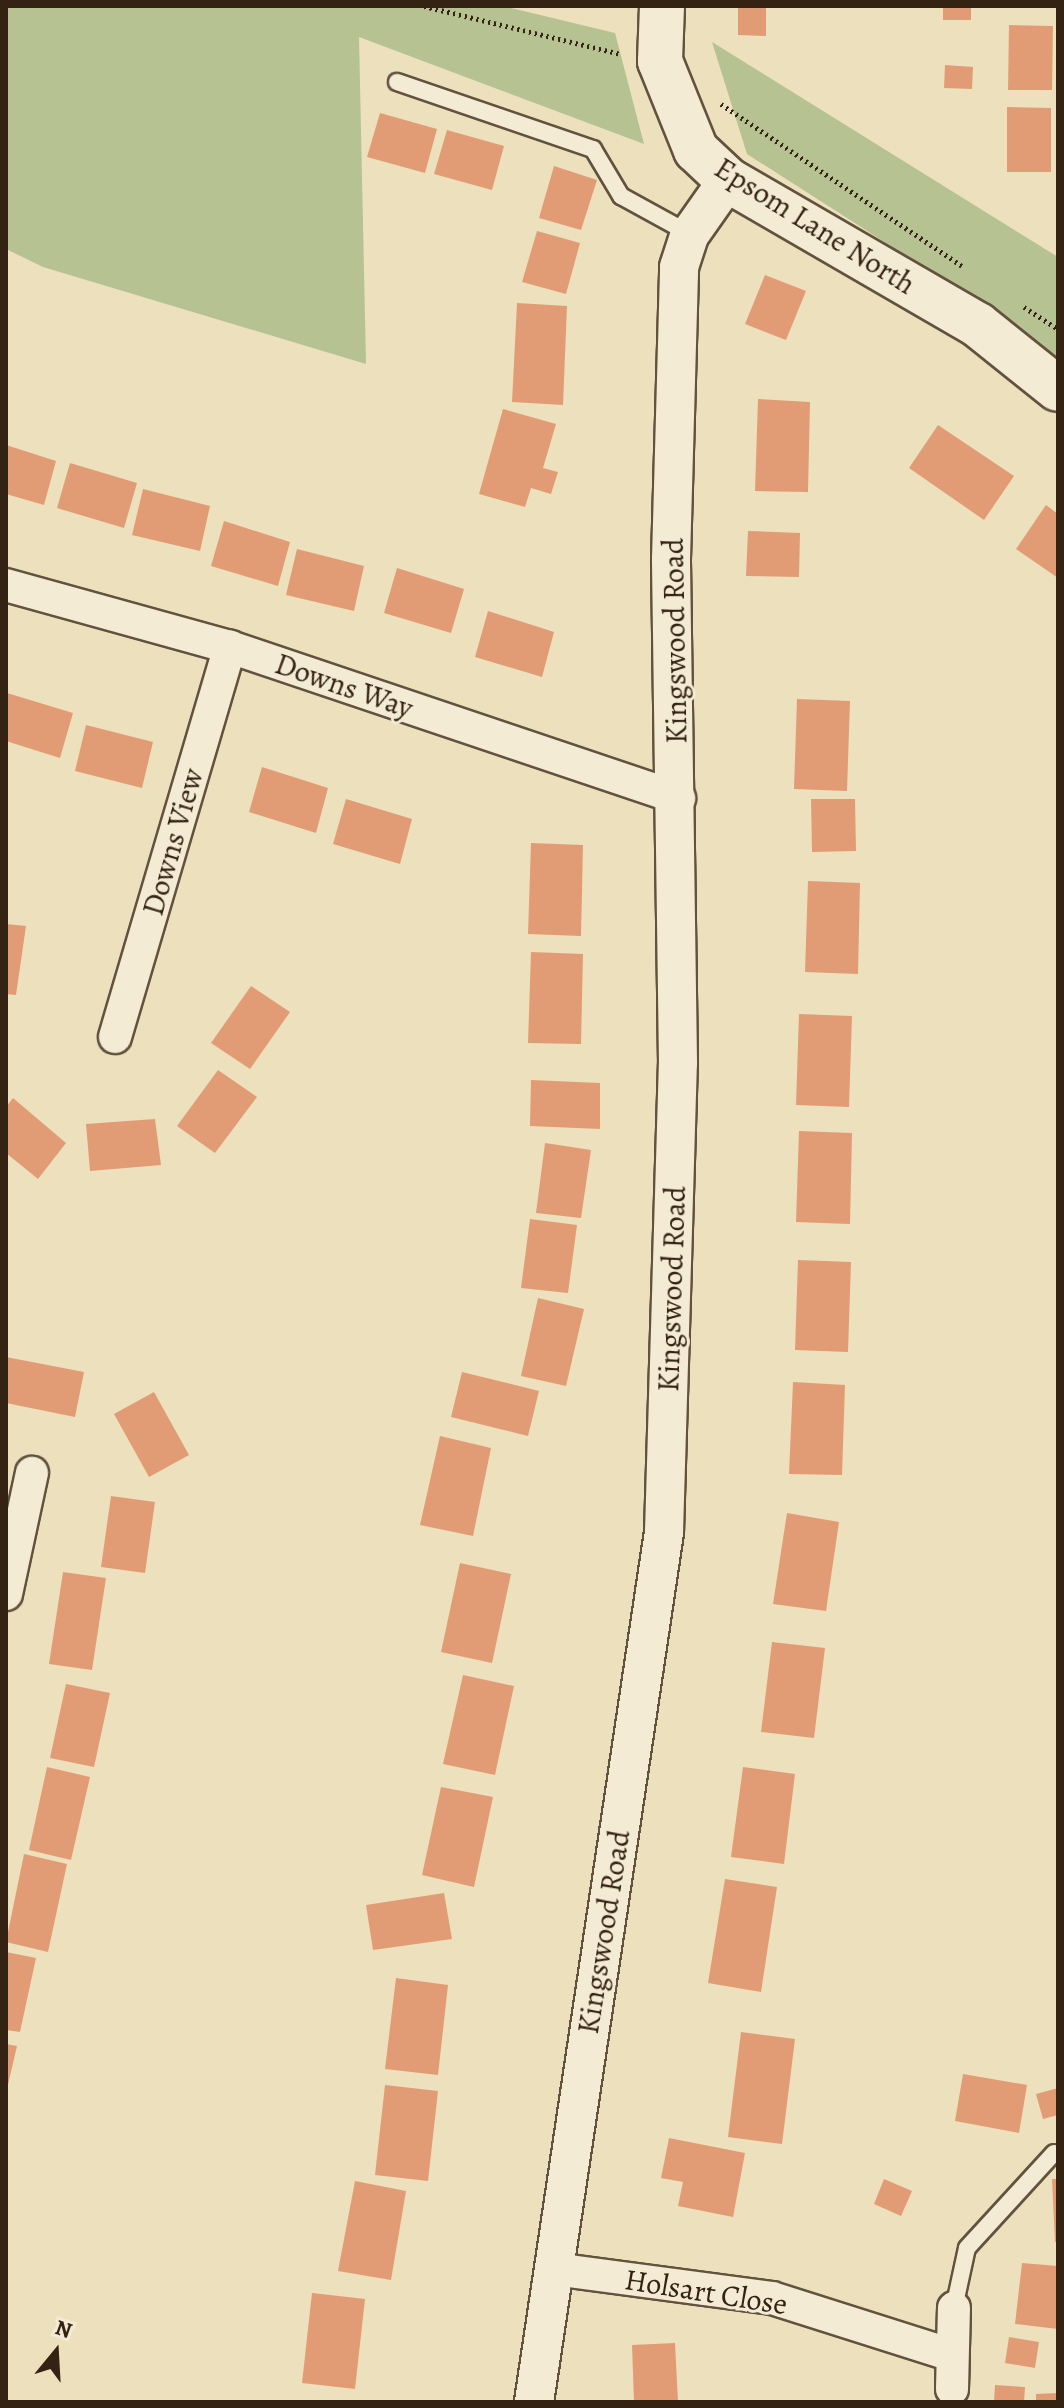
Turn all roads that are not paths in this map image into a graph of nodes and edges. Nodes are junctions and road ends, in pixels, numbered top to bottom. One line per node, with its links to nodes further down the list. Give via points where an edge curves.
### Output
1 (662, 6): 3 (main road, Epsom Lane North, via 660,61 696,150)
2 (397, 82): 4 (lane, via 593,149 621,196)
3 (728, 180): 4 (street, Kingswood Road); 5 (main road, Epsom Lane North, via 978,325)
4 (690, 234): 8 (street, Kingswood Road, via 679,267 671,559)
5 (1058, 389)
6 (6, 585): 7 (street, Downs Way)
7 (230, 647): 8 (street, Downs Way); 9 (street, Downs View)
8 (679, 798): 13 (street, Kingswood Road, via 664,1532)
9 (115, 1037)
10 (32, 1473): 11 (street)
11 (6, 1594)
12 (1054, 2153): 14 (lane, via 967,2248)
13 (554, 2269): 15 (street, Holsart Close, via 772,2298); 17 (street, Kingswood Road)
14 (954, 2308): 15 (street)
15 (949, 2354): 16 (street)
16 (953, 2396)
17 (534, 2402)

